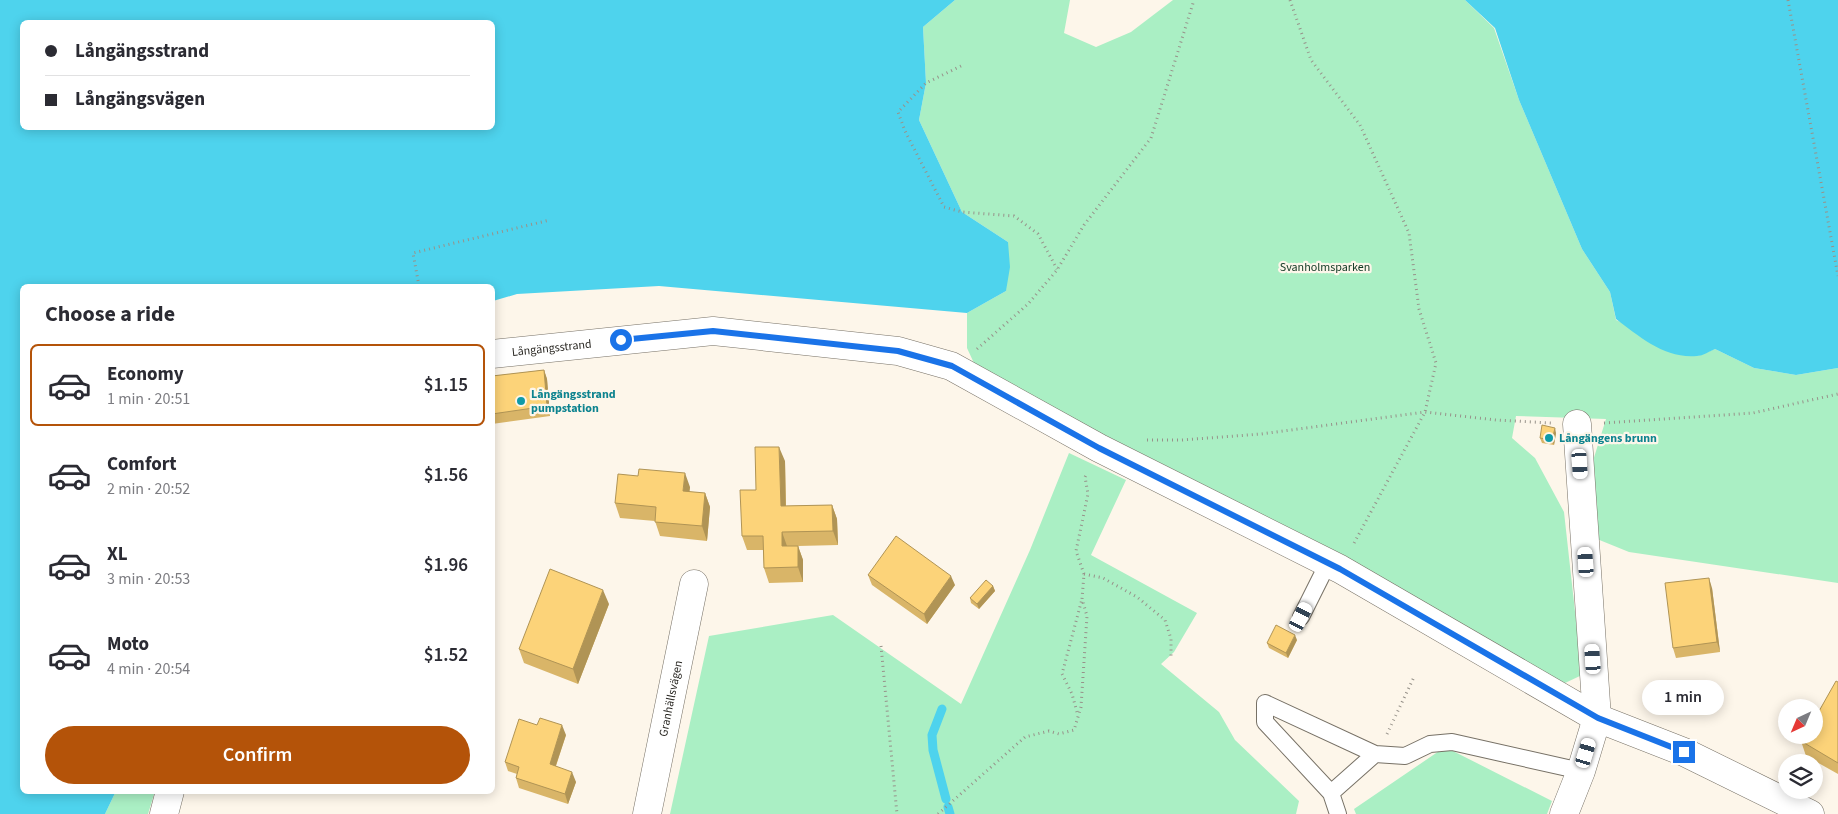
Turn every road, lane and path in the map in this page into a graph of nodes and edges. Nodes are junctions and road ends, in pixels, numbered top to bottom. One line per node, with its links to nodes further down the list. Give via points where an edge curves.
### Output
1 (1194, 0): 6 (path, via 1151,138 1084,225)
2 (1290, 0): 12 (path, via 1311,60 1360,125 1409,233 1420,309 1436,363)
3 (1788, 0): 7 (path)
4 (961, 66): 6 (path, via 926,83 898,112 905,131 944,207 962,212 1014,216 1038,234)
5 (550, 220): 8 (path, via 412,253)
6 (1057, 270): 10 (path, via 1028,304)
7 (1838, 276)
8 (419, 284)
9 (495, 354): 15 (street, Långängsstrand, via 713,331 898,351 952,366)
10 (971, 354)
11 (1838, 394): 13 (path, via 1753,413)
12 (1425, 412): 13 (path); 14 (path, via 1261,434); 16 (path)
13 (1577, 424): 25 (street)
14 (1144, 440)
15 (1099, 448): 16 (street, Långängsstrand); 17 (path, via 1085,477 1088,494 1076,551)
16 (1334, 566): 20 (lane); 25 (street, Långängsstrand)
17 (1084, 574): 19 (path); 22 (path, via 1103,578 1137,596 1165,620 1171,638)
18 (694, 584): 32 (street, Granhällsvägen)
19 (1082, 599): 24 (path, via 1086,616); 24 (path, via 1062,674)
20 (1301, 617)
21 (881, 646): 33 (path)
22 (1171, 657)
23 (1414, 677): 26 (path)
24 (1078, 713): 34 (path, via 1074,730 1059,734 1049,731 1025,737)
25 (1598, 718): 28 (street); 37 (street, Långängsstrand, via 1684,752)
26 (1394, 720)
27 (1375, 754): 28 (lane, via 1405,756 1430,744 1452,742); 29 (lane); 29 (lane, via 1265,703 1265,722)
28 (1581, 771): 36 (street)
29 (1331, 793): 35 (lane)
30 (169, 794): 31 (street)
31 (164, 814)
32 (647, 814)
33 (897, 814)
34 (938, 814)
35 (1338, 814)
36 (1564, 814)
37 (1810, 814)

